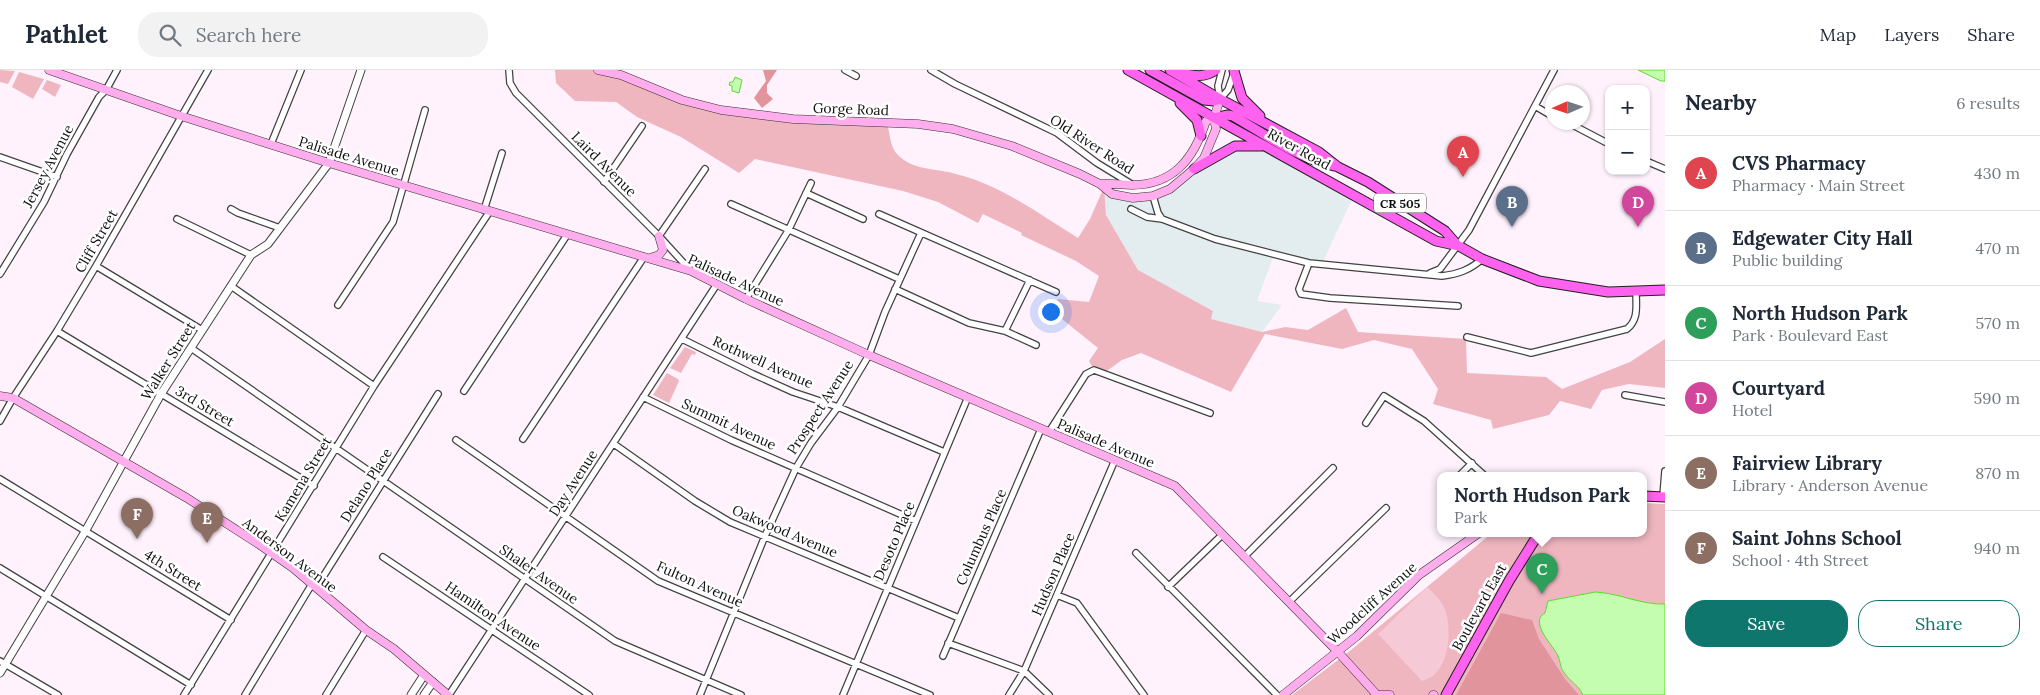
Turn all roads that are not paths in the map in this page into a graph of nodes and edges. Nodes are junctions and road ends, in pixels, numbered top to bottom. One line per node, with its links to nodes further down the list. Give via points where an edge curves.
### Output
1 (49, 70): 18 (main road, Palisade Avenue)
2 (117, 70): 18 (street, Jersey Avenue)
3 (208, 70): 24 (street, Cliff Street)
4 (300, 70): 31 (street)
5 (361, 70): 36 (street, Walker Street)
6 (509, 70): 42 (street, Laird Avenue, via 510,83 516,93)
7 (598, 70): 44 (main road, Gorge Road, via 621,75 682,100 721,110 793,119 918,124 953,129 1012,146)
8 (845, 70): 17 (street)
9 (931, 70): 45 (street, Old River Road, via 1057,133)
10 (1128, 70): 19 (main road, River Road / CR 505)
11 (1150, 70): 20 (main road, via 1204,100)
12 (1216, 70): 15 (main road, via 1199,77)
13 (1222, 70): 20 (street, via 1218,86)
14 (1554, 70): 21 (street)
15 (1172, 71): 20 (main road, River Road / CR 505)
16 (1235, 71): 20 (street, via 1228,90); 27 (main road, via 1242,98)
17 (856, 76)
18 (106, 90): 24 (main road, Palisade Avenue); 41 (street, Jersey Avenue, via 99,97)
19 (1164, 90): 25 (main road, River Road / CR 505); 29 (main road, via 1197,120)
20 (1220, 99): 25 (main road, Gorge Road); 27 (main road, River Road / CR 505)
21 (1534, 106): 23 (street); 62 (street)
22 (425, 110): 46 (street)
23 (1545, 112)
24 (181, 116): 31 (main road, Palisade Avenue); 67 (street, Cliff Street)
25 (1214, 118): 29 (main road, Gorge Road, via 1206,121); 32 (main road, River Road / CR 505); 37 (main road, via 1233,116 1317,163); 39 (main road, Gorge Road, via 1216,129 1204,158)
26 (642, 126): 42 (street)
27 (1274, 128): 37 (main road, River Road / CR 505)
28 (1582, 130): 30 (street)
29 (1201, 136): 45 (main road, Gorge Road, via 1193,152 1175,171 1152,183)
30 (1605, 142)
31 (271, 144): 36 (main road, Palisade Avenue)
32 (1264, 146): 39 (main road, via 1235,146); 62 (main road, River Road / CR 505, via 1436,241)
33 (502, 152): 52 (street, Kamena Street)
34 (0, 157): 41 (street)
35 (1650, 163): 40 (street)
36 (329, 164): 46 (main road, Palisade Avenue); 57 (street, Walker Street)
37 (1338, 166): 62 (main road, River Road / CR 505, via 1445,231)
38 (705, 169): 61 (street)
39 (1194, 169): 48 (main road, Gorge Road, via 1180,182)
40 (1665, 169)
41 (57, 177): 69 (street, Jersey Avenue)
42 (604, 182): 61 (street, Laird Avenue)
43 (811, 183): 47 (street)
44 (1100, 184): 45 (main road, Gorge Road); 48 (main road, Gorge Road, via 1112,194 1133,198)
45 (1133, 185)
46 (403, 186): 52 (main road, Palisade Avenue); 80 (street, via 392,222)
47 (806, 193): 55 (street); 58 (street)
48 (1154, 196): 56 (street)
49 (732, 204): 58 (street)
50 (231, 208): 57 (street)
51 (1131, 208): 56 (street, via 1147,217)
52 (487, 210): 60 (main road, Palisade Avenue); 90 (street, Kamena Street)
53 (879, 214): 59 (street)
54 (177, 219): 63 (street)
55 (863, 219)
56 (1162, 219): 66 (street, via 1215,239)
57 (280, 228): 63 (street, Walker Street, via 268,244)
58 (788, 231): 71 (street); 79 (street)
59 (921, 233): 71 (street, Prospect Avenue); 72 (street)
60 (567, 235): 64 (main road, Palisade Avenue); 91 (street)
61 (659, 236): 64 (main road, via 663,250 659,255); 68 (street, Laird Avenue)
62 (1458, 246): 65 (main road, River Road / CR 505); 70 (street, via 1440,270)
63 (251, 256): 74 (street, Walker Street)
64 (647, 258): 68 (main road, Palisade Avenue); 105 (street)
65 (1482, 259): 70 (street, via 1461,273); 78 (main road, River Road / CR 505, via 1539,281 1594,291)
66 (1309, 263): 70 (street); 81 (street, via 1299,289 1301,294)
67 (96, 266): 82 (street); 83 (street, Cliff Street)
68 (691, 272): 73 (main road, Palisade Avenue)
69 (0, 274)
70 (1425, 274)
71 (899, 279): 75 (street, Prospect Avenue)
72 (1030, 280): 77 (street); 84 (street)
73 (717, 284): 79 (main road, Palisade Avenue); 86 (street, Day Avenue)
74 (231, 286): 82 (street, Walker Street); 90 (street)
75 (895, 289): 84 (street, via 969,323); 89 (street, Prospect Avenue)
76 (1665, 290): 78 (main road, River Road / CR 505)
77 (1056, 292)
78 (1636, 292): 85 (street, via 1634,324 1627,329 1532,353)
79 (746, 299): 89 (main road, Palisade Avenue)
80 (338, 305)
81 (1458, 306)
82 (202, 330): 88 (street, Walker Street)
83 (57, 331): 92 (street, 3rd Street); 98 (street, Cliff Street)
84 (1006, 331): 87 (street)
85 (1467, 337)
86 (682, 339): 96 (street, Day Avenue); 100 (street, Rothwell Avenue, via 793,392)
87 (1036, 345)
88 (191, 348): 92 (street, Walker Street); 108 (street, Shaler Avenue)
89 (869, 355): 97 (main road, Palisade Avenue); 100 (street, Prospect Avenue)
90 (374, 386): 108 (street, Kamena Street)
91 (464, 390)
92 (161, 394): 111 (street, Walker Street); 120 (street, 3rd Street)
93 (438, 394): 119 (street, Delano Place)
94 (1625, 395): 99 (street)
95 (0, 396): 98 (main road, Anderson Avenue)
96 (642, 397): 107 (street, Day Avenue); 113 (street, Summit Avenue)
97 (968, 397): 104 (main road, Palisade Avenue); 109 (street, Desoto Place)
98 (13, 398): 102 (street, Cliff Street); 111 (main road, Anderson Avenue)
99 (1665, 402)
100 (838, 407): 109 (street, Rothwell Avenue); 113 (street, Prospect Avenue)
101 (1210, 413): 104 (street, Columbus Place, via 1098,371 1089,372)
102 (0, 421)
103 (1366, 423): 112 (street, via 1384,396 1424,422)
104 (1045, 430): 110 (main road, Palisade Avenue); 144 (street, Columbus Place)
105 (523, 439)
106 (456, 440): 124 (street, Fulton Avenue)
107 (614, 444): 124 (street, Day Avenue); 128 (street, Oakwood Avenue, via 714,513)
108 (336, 449): 119 (street, Shaler Avenue); 120 (street, Kamena Street)
109 (944, 452): 125 (street, Desoto Place)
110 (1115, 460): 127 (main road, Palisade Avenue, via 1175,486); 140 (street, Hudson Place)
111 (124, 462): 126 (street, Walker Street); 132 (main road, Anderson Avenue, via 187,498)
112 (1472, 463): 116 (street); 117 (street)
113 (796, 468): 125 (street, Summit Avenue); 128 (street, Prospect Avenue)
114 (1333, 468): 133 (street)
115 (1665, 471): 122 (street)
116 (1463, 472)
117 (1481, 472)
118 (0, 479): 126 (street, 4th Street)
119 (384, 481): 136 (street, Shaler Avenue); 137 (street, Delano Place)
120 (314, 486): 132 (street, Kamena Street)
121 (1647, 496): 122 (main road)
122 (1664, 496)
123 (1386, 508): 142 (street)
124 (565, 517): 136 (street, Day Avenue); 143 (street, Fulton Avenue, via 658,581)
125 (916, 521): 139 (street, Desoto Place)
126 (86, 530): 141 (street, Walker Street); 145 (street, 4th Street)
127 (1222, 534): 133 (main road, Palisade Avenue); 138 (street)
128 (765, 536): 139 (street, Oakwood Avenue); 143 (street, Prospect Avenue)
129 (1473, 537): 149 (main road, Woodcliff Avenue, via 1419,575)
130 (1536, 537): 178 (main road, Boulevard East)
131 (1136, 553): 138 (street)
132 (272, 554): 137 (main road, Anderson Avenue); 145 (street, Kamena Street)
133 (1244, 556): 142 (main road, Palisade Avenue)
134 (383, 557): 147 (street, Hamilton Avenue)
135 (0, 568): 141 (street)
136 (524, 579): 147 (street, Day Avenue); 156 (street, Shaler Avenue, via 615,641)
137 (314, 586): 146 (main road, Anderson Avenue); 161 (street, Delano Place)
138 (1168, 587): 174 (street)
139 (888, 588): 144 (street, Oakwood Avenue); 152 (street, Desoto Place)
140 (1057, 595): 153 (street, Hudson Place); 173 (street, via 1076,603)
141 (46, 597): 151 (street, Walker Street); 158 (street)
142 (1289, 602): 149 (main road, Palisade Avenue)
143 (733, 612): 152 (street, Fulton Avenue); 156 (street, Prospect Avenue)
144 (959, 618): 148 (street, Columbus Place)
145 (231, 620): 158 (street, Kamena Street)
146 (366, 630): 155 (main road, Anderson Avenue); 162 (street)
147 (491, 630): 165 (street, Day Avenue); 166 (street, Hamilton Avenue)
148 (948, 643): 150 (street, Columbus Place); 153 (street)
149 (1338, 652): 175 (main road, Woodcliff Avenue); 176 (main road, Palisade Avenue)
150 (943, 656)
151 (3, 662): 154 (street, Walker Street); 159 (street)
152 (856, 664): 169 (street, Desoto Place); 170 (street, Fulton Avenue)
153 (1024, 672): 171 (street, Hudson Place); 172 (street)
154 (0, 673)
155 (424, 675): 157 (main road, Anderson Avenue); 163 (street)
156 (706, 680): 167 (street, Prospect Avenue); 168 (street, Shaler Avenue)
157 (433, 682): 164 (street); 165 (main road, Anderson Avenue)
158 (191, 685): 160 (street, Kamena Street)
159 (58, 695)
160 (184, 695)
161 (245, 695)
162 (326, 695)
163 (411, 695)
164 (424, 695)
165 (448, 695)
166 (589, 695)
167 (700, 695)
168 (741, 695)
169 (843, 695)
170 (930, 695)
171 (1010, 695)
172 (1049, 695)
173 (1144, 695)
174 (1277, 695)
175 (1284, 695)
176 (1379, 695): 177 (main road)
177 (1390, 695)
178 (1446, 695)

